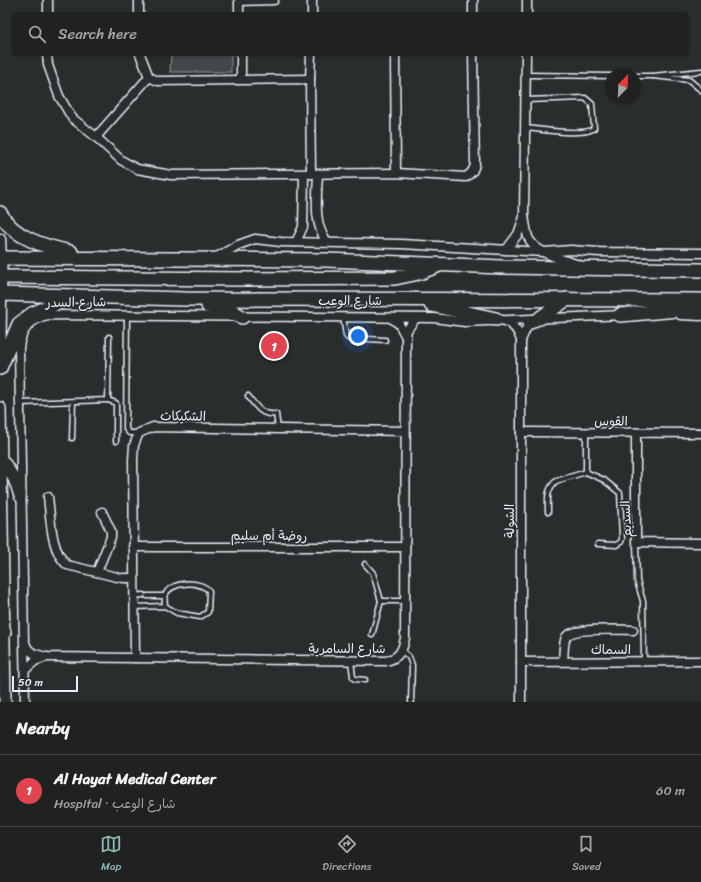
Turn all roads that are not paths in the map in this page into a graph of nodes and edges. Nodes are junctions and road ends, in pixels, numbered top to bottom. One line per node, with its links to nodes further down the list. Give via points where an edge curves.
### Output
1 (48, 0): 8 (street)
2 (139, 0): 9 (street)
3 (239, 0): 4 (street); 10 (street)
4 (274, 0)
5 (312, 0): 11 (street)
6 (473, 0): 12 (street)
7 (527, 0): 13 (street)
8 (48, 12)
9 (139, 12)
10 (239, 12)
11 (312, 12)
12 (473, 12)
13 (527, 12)
14 (48, 56): 32 (street, via 53,81 65,109)
15 (141, 56): 26 (street)
16 (241, 56): 27 (street)
17 (311, 56): 28 (street)
18 (395, 56): 33 (street)
19 (473, 56): 33 (street, via 474,170 466,177)
20 (526, 56): 22 (street)
21 (701, 71): 25 (lane)
22 (526, 75): 23 (lane); 30 (street)
23 (605, 76)
24 (641, 76): 25 (lane)
25 (653, 76): 29 (lane, via 689,80)
26 (149, 77): 27 (street, via 169,82); 32 (street)
27 (241, 79): 28 (street)
28 (310, 79): 34 (street)
29 (701, 90)
30 (526, 100): 31 (street); 31 (lane, via 585,98 592,104 594,128 591,131 580,132)
31 (526, 128): 36 (street)
32 (96, 137): 34 (street, via 121,160 137,169 156,173)
33 (396, 173): 34 (street)
34 (311, 175): 38 (street, via 303,226); 39 (street, via 318,222)
35 (0, 214): 43 (main road, via 10,226 36,242)
36 (524, 215): 40 (street, via 518,234); 41 (street, via 529,239 534,246)
37 (0, 239): 46 (street)
38 (296, 242): 39 (street); 44 (street, via 249,240)
39 (327, 242): 40 (street)
40 (506, 250): 41 (street)
41 (544, 252): 42 (street, via 571,250); 47 (street)
42 (701, 253)
43 (98, 258): 44 (main road); 46 (main road)
44 (210, 260): 45 (main road)
45 (442, 264): 46 (main road, via 419,273 395,278 247,279); 47 (main road)
46 (0, 267): 49 (main road)
47 (588, 268): 48 (main road)
48 (701, 270)
49 (0, 294): 50 (main road, شارع الوعب); 69 (main road)
50 (72, 296): 51 (main road, شارع الوعب); 70 (main road, via 32,314 18,324)
51 (185, 299): 53 (main road, شارع الوعب); 59 (main road, via 199,305 229,309)
52 (567, 299): 53 (main road, شارع الوعب); 54 (main road, شارع الوعب); 63 (main road)
53 (404, 300): 64 (main road)
54 (701, 300)
55 (701, 308): 56 (main road)
56 (620, 315): 58 (street, شارع الوعب); 63 (street, شارع الوعب)
57 (127, 316): 59 (street, شارع السدر); 74 (street, شارع السدر, via 48,315 31,322 20,338); 80 (lane, via 126,429 129,433)
58 (701, 316)
59 (242, 317): 60 (street, شارع الوعب)
60 (342, 318): 61 (street, شارع الوعب); 67 (lane, via 348,338)
61 (390, 318): 62 (street, شارع الوعب); 66 (street, via 399,324)
62 (416, 318): 64 (street, شارع الوعب, via 444,318 465,322); 66 (street, شارع السامرية, via 407,330)
63 (540, 318): 64 (street, شارع الوعب); 68 (street, via 527,326)
64 (496, 319): 68 (street, via 512,325)
65 (109, 337): 72 (lane)
66 (406, 337): 77 (street, شارع السامرية)
67 (384, 340)
68 (521, 340): 78 (street, الشولة)
69 (0, 347)
70 (0, 368)
71 (248, 396): 76 (lane, via 263,414 276,414)
72 (108, 400): 73 (lane); 84 (lane, via 116,403)
73 (73, 402): 74 (lane); 83 (lane)
74 (19, 403): 87 (street, شارع السدر)
75 (0, 408): 85 (main road)
76 (278, 429): 77 (street, الشكيكات); 80 (street, الشكيكات, via 153,428)
77 (405, 431): 95 (street, شارع السامرية)
78 (521, 432): 79 (street, القوس); 116 (street, الشولة)
79 (586, 432): 81 (street, القوس); 86 (lane)
80 (139, 433): 94 (street, via 134,445)
81 (636, 433): 82 (street, القوس); 91 (street, السديم)
82 (701, 433)
83 (72, 438)
84 (116, 441)
85 (0, 458): 87 (main road, via 17,482); 105 (main road)
86 (586, 472): 90 (lane, via 556,481 552,485 548,492); 93 (lane, via 604,480 620,493 621,542 616,545)
87 (20, 496): 108 (street, شارع السدر)
88 (48, 497): 97 (street, via 59,556 67,565)
89 (102, 512): 97 (street, via 111,531)
90 (548, 512)
91 (636, 542): 92 (street, السديم); 114 (lane, via 637,581 643,601)
92 (701, 543)
93 (598, 544)
94 (133, 547): 95 (street, روضة أم سليم); 98 (street)
95 (405, 547): 102 (street, شارع السامرية)
96 (365, 564): 101 (lane, via 373,573)
97 (97, 572): 98 (street)
98 (133, 578): 99 (street)
99 (133, 596): 100 (lane); 104 (street)
100 (165, 596): 103 (lane); 103 (lane, via 172,587 186,584 206,587 209,591 208,610 205,615 190,616 177,613)
101 (381, 601): 102 (lane); 107 (lane)
102 (405, 601): 109 (street, شارع السامرية, via 405,638)
103 (165, 606): 104 (lane)
104 (134, 607): 111 (street)
105 (2, 627): 119 (main road)
106 (633, 630): 113 (street, via 581,630 571,633 565,642)
107 (372, 635)
108 (25, 641): 110 (street, شارع السامرية, via 31,652); 117 (street, شارع السدر)
109 (402, 651): 112 (street, شارع السامرية, via 393,660); 121 (lane, via 412,664)
110 (47, 657): 111 (street, شارع السامرية); 117 (street, شارع السامرية, via 35,661)
111 (135, 658): 112 (street, شارع السامرية)
112 (351, 661): 118 (lane, via 353,677)
113 (563, 661): 114 (street, السماك); 116 (street, السماك)
114 (644, 661): 115 (street, السماك)
115 (701, 661)
116 (521, 662): 122 (street, الشولة)
117 (25, 670): 120 (street, شارع السدر)
118 (365, 680)
119 (6, 702)
120 (25, 702)
121 (411, 702)
122 (521, 702)

